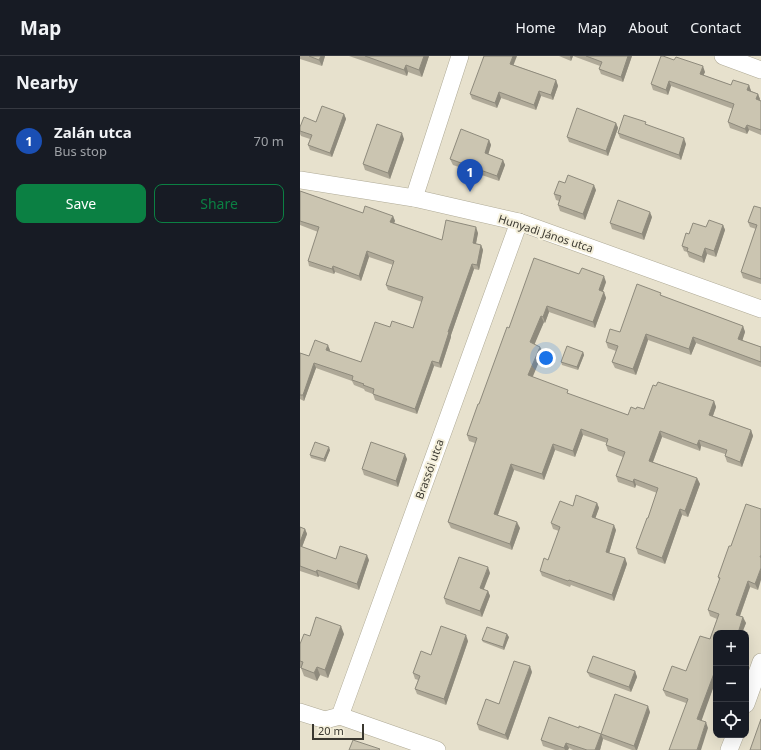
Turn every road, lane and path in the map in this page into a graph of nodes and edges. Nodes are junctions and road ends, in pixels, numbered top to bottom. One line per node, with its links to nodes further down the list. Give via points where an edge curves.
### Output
1 (460, 56): 5 (street)
2 (722, 56): 3 (street)
3 (761, 70)
4 (300, 180): 5 (street, Hunyadi János utca)
5 (414, 198): 6 (street, Hunyadi János utca)
6 (519, 222): 7 (street, Hunyadi János utca); 11 (street, Brassói utca)
7 (761, 309)
8 (761, 662): 9 (street)
9 (747, 702)
10 (300, 712): 11 (street, via 325,720)
11 (340, 716): 13 (street)
12 (734, 738): 14 (street)
13 (437, 750)
14 (729, 750)

